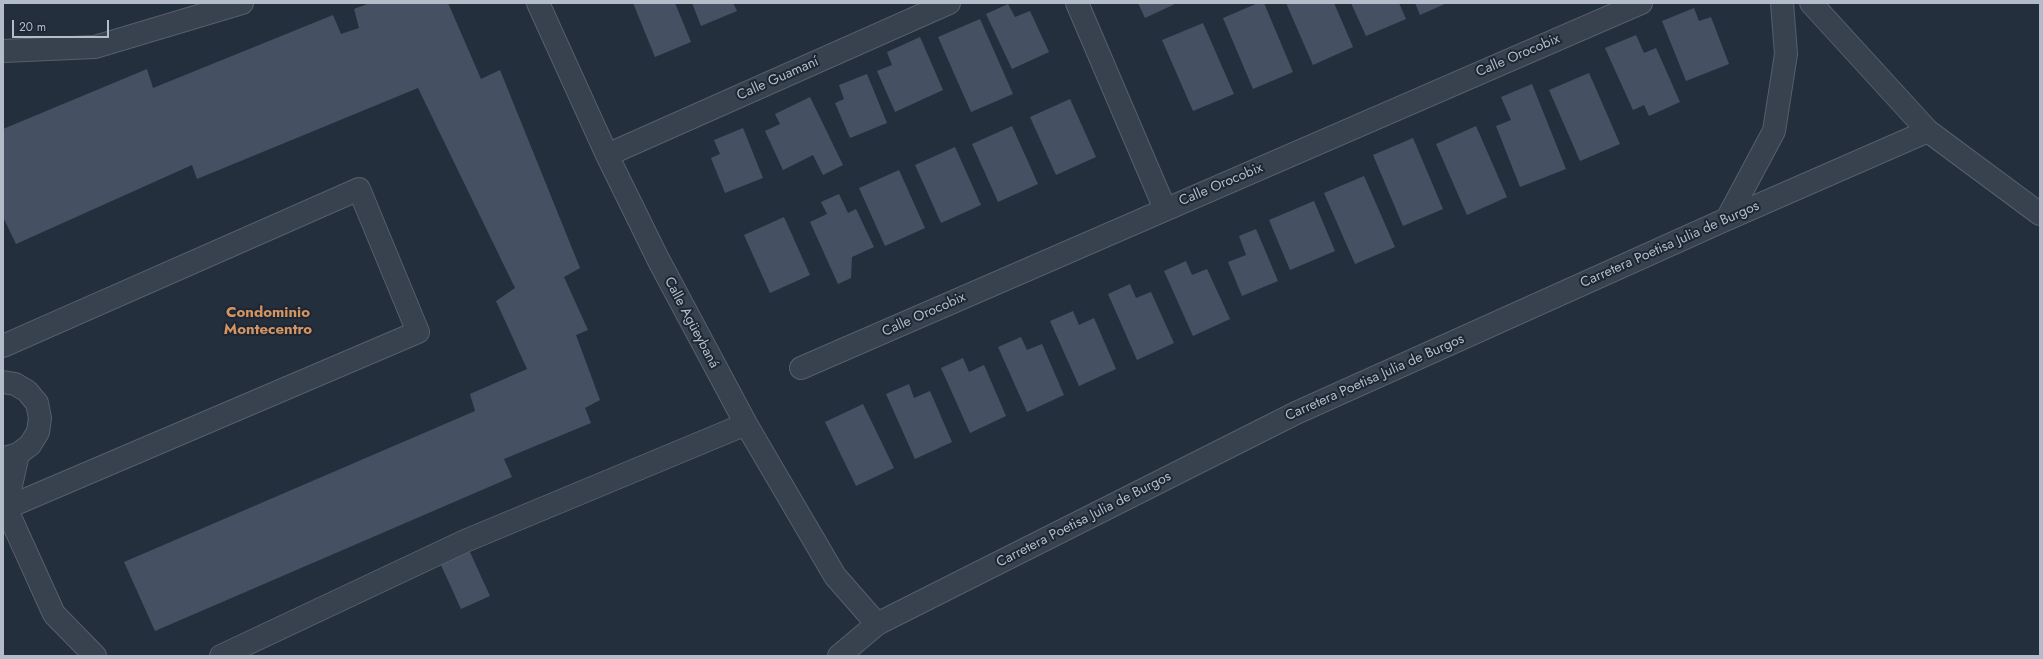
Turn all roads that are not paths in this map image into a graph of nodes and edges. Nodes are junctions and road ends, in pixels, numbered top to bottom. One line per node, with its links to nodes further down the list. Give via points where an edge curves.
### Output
1 (242, 3): 8 (street, via 95,47)
2 (538, 3): 10 (street, Calle Agüeybaná)
3 (949, 3): 10 (street, Calle Guamaní)
4 (1077, 3): 11 (street)
5 (1641, 3): 11 (street, Calle Orocobix)
6 (1782, 3): 13 (street, via 1786,54 1774,131)
7 (1811, 3): 9 (street)
8 (3, 51)
9 (1928, 131): 12 (street); 13 (street, Carretera Poetisa Julia de Burgos)
10 (607, 154): 17 (street, Calle Agüeybaná, via 672,288)
11 (1165, 209): 15 (street, Calle Orocobix)
12 (2040, 214)
13 (1728, 219): 20 (street, Carretera Poetisa Julia de Burgos, via 1296,413)
14 (3, 346): 19 (street, via 359,189 418,332)
15 (801, 368)
16 (3, 382): 18 (street, via 15,384 27,391 37,403 40,418 38,432 30,445)
17 (746, 424): 20 (street, Calle Agüeybaná, via 835,576); 22 (street, via 465,541)
18 (11, 456): 19 (street)
19 (6, 508): 21 (street, via 54,614)
20 (877, 624): 23 (street, Carretera Poetisa Julia de Burgos)
21 (95, 656)
22 (221, 656)
23 (839, 656)

